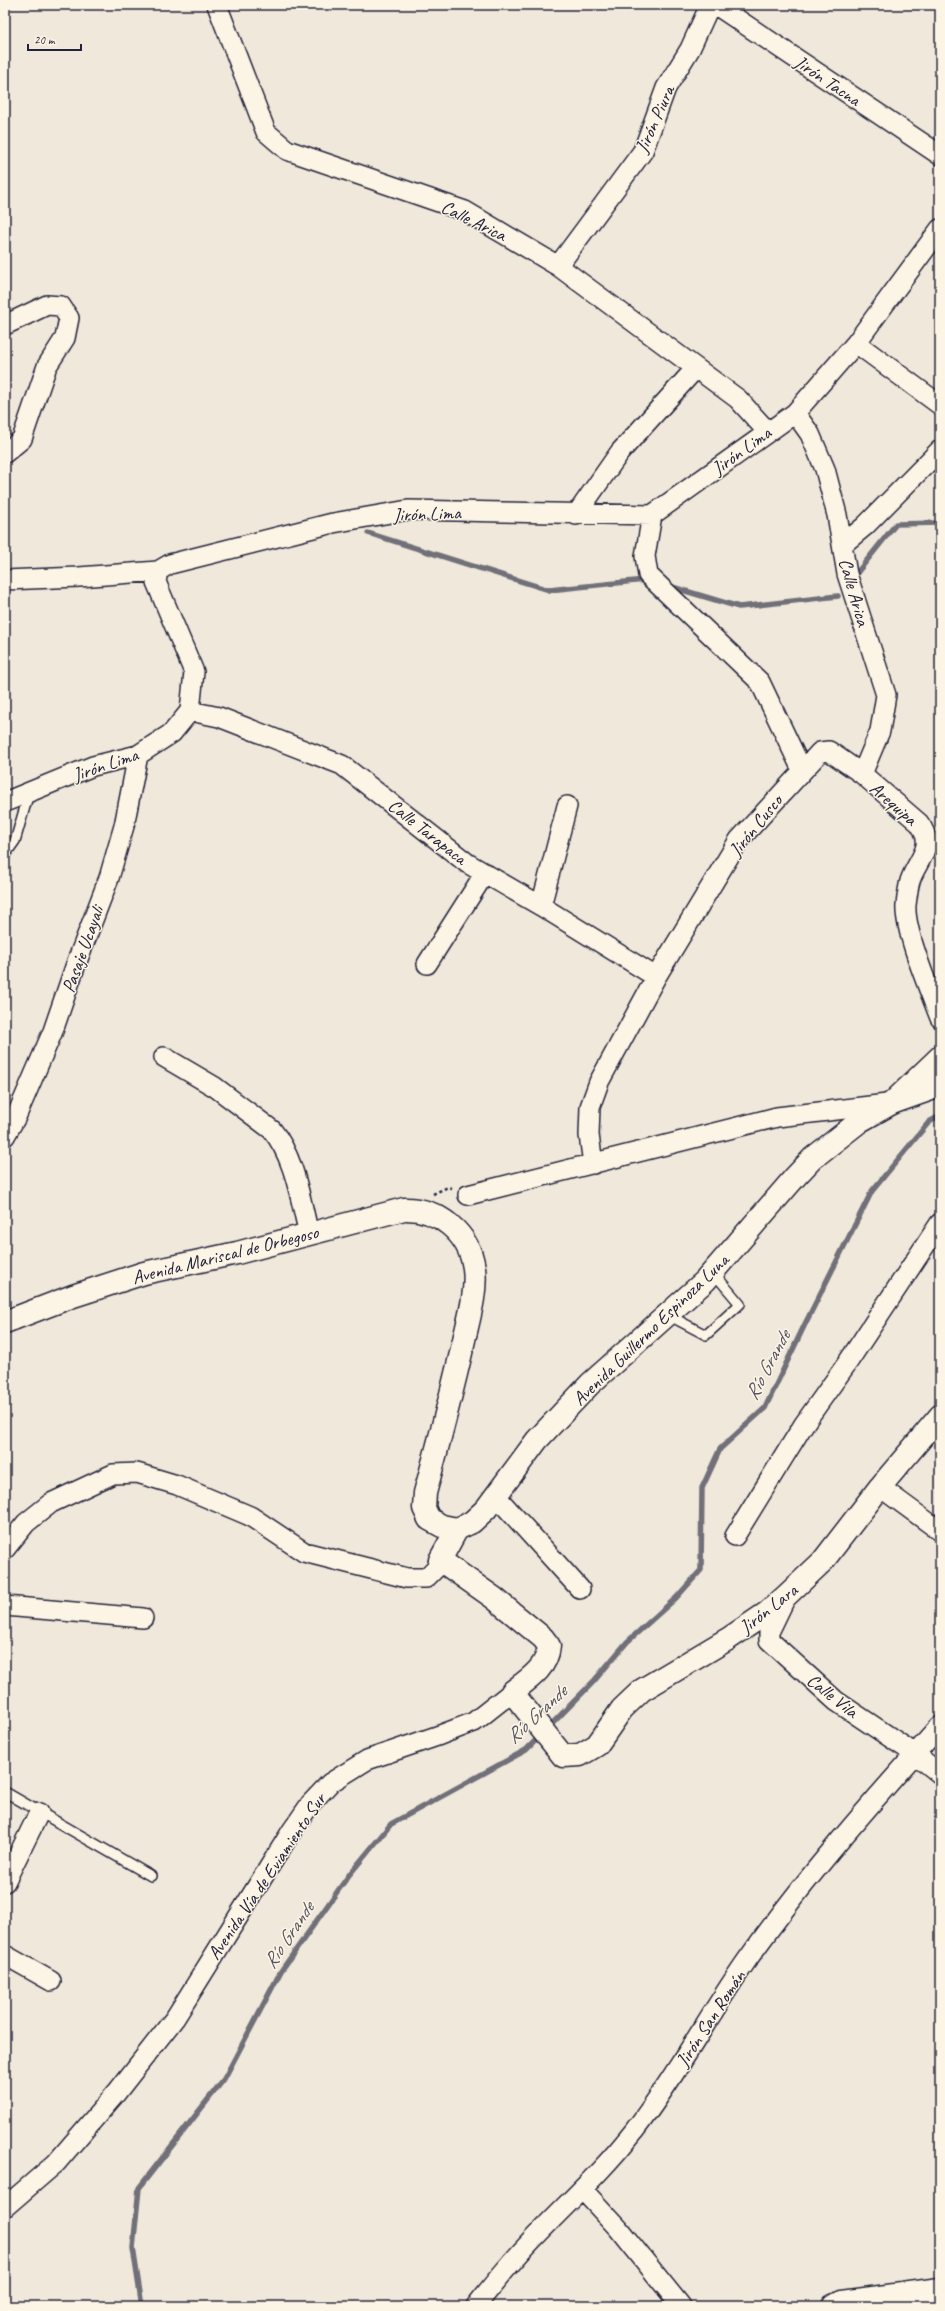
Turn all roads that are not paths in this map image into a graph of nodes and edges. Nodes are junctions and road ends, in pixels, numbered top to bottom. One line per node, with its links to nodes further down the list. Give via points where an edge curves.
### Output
1 (217, 5): 6 (street, Calle Arica, via 266,132 287,150 466,211)
2 (710, 5): 6 (street, Jirón Piura, via 690,49 666,88 642,151)
3 (716, 5): 4 (street, Jirón Tacna)
4 (940, 155)
5 (940, 229): 8 (street, Jirón Lima)
6 (558, 266): 9 (street, Calle Arica)
7 (5, 325): 14 (street, via 48,305 61,306 69,318 65,338 47,366 22,439)
8 (856, 343): 10 (street); 11 (street, Jirón Lima)
9 (696, 368): 12 (street, Calle Arica, via 738,399); 15 (street, via 620,452)
10 (940, 406)
11 (795, 412): 12 (street, Jirón Lima); 17 (street, Calle Arica, via 810,434 825,469)
12 (767, 431): 16 (street, Jirón Lima)
13 (940, 450): 17 (street, via 865,526)
14 (5, 453)
15 (576, 515): 16 (street, Jirón Lima); 18 (street, Jirón Lima, via 408,510 333,523 170,564)
16 (652, 516): 22 (street, via 645,556 648,575 760,682)
17 (842, 545): 23 (street, Calle Arica, via 847,574 886,696 880,731)
18 (158, 571): 19 (street, via 79,578); 20 (street, via 156,582 194,672)
19 (5, 580)
20 (190, 711): 21 (street, Jirón Lima, via 172,734); 28 (street, Calle Tarapaca, via 219,717 342,765)
21 (138, 755): 24 (street, Jirón Lima, via 93,766); 37 (street, Pasaje Ucayali, via 124,826 109,878 53,1032 16,1117)
22 (802, 770): 23 (street, Arequipa, via 820,752 829,751); 31 (street, Jirón Cusco, via 739,840)
23 (862, 774): 32 (street, Arequipa, via 925,830 924,856 910,880 906,906 912,941)
24 (29, 793): 25 (street, Jirón Lima); 27 (lane, via 16,841)
25 (5, 802)
26 (567, 806): 29 (street)
27 (5, 855)
28 (485, 874): 29 (street, Calle Tarapaca); 30 (street)
29 (541, 906): 31 (street, Calle Tarapaca)
30 (427, 964)
31 (656, 977): 38 (street, Jirón Cusco, via 599,1082 590,1107 589,1135)
32 (940, 1018)
33 (164, 1057): 41 (street, via 215,1087 272,1130 288,1158)
34 (940, 1058): 36 (main road, Avenida Guillermo Espinoza Luna)
35 (940, 1086): 36 (main road)
36 (892, 1103): 38 (street, via 778,1117); 42 (main road, Avenida Guillermo Espinoza Luna, via 860,1121 813,1158)
37 (5, 1136)
38 (593, 1164): 39 (street)
39 (468, 1195)
40 (940, 1223): 50 (street, via 804,1424)
41 (309, 1234): 44 (main road, Avenida Mariscal de Orbegoso, via 144,1273); 48 (main road, Avenida Mariscal de Orbegoso, via 404,1208 418,1208 446,1222 467,1247 474,1268 472,1304 453,1391 425,1493 424,1508 429,1519 442,1526)
42 (713, 1272): 43 (main road, Avenida Guillermo Espinoza Luna); 43 (lane, via 740,1304 706,1335)
43 (668, 1315): 47 (main road, Avenida Guillermo Espinoza Luna, via 590,1384 537,1440)
44 (5, 1322)
45 (940, 1416): 46 (main road, Jirón Lara)
46 (880, 1487): 49 (street); 54 (main road, Jirón Lara, via 823,1561)
47 (495, 1495): 48 (main road, Avenida Guillermo Espinoza Luna, via 486,1509 472,1522); 53 (street)
48 (457, 1529): 52 (main road)
49 (940, 1531)
50 (735, 1536)
51 (5, 1549): 52 (street, via 26,1523 51,1503 113,1474 137,1473 177,1485 250,1516 304,1552 407,1578 426,1578)
52 (440, 1560): 57 (main road, Avenida Vía de Eviamiento Sur, via 494,1598 543,1638 549,1646 548,1657)
53 (580, 1590)
54 (787, 1595): 57 (main road, Jirón Lara, via 768,1612 728,1639 642,1690 622,1709 597,1745 580,1755 563,1756); 59 (street, Calle Vila, via 769,1632 769,1640 836,1701)
55 (5, 1606): 56 (street)
56 (143, 1618)
57 (517, 1698): 68 (street, Avenida Vía de Eviamiento Sur, via 474,1722 367,1760 330,1783 311,1803 291,1832 175,2018 117,2092 56,2163)
58 (940, 1726): 59 (street, Jirón San Román)
59 (915, 1754): 60 (street, Calle Vila); 67 (street, Jirón San Román, via 844,1833 784,1910 710,2015 633,2132)
60 (940, 1774)
61 (5, 1792): 62 (lane)
62 (38, 1813): 63 (lane); 64 (street)
63 (151, 1876)
64 (5, 1882)
65 (5, 1955): 66 (street)
66 (51, 1981)
67 (582, 2190): 70 (street, Jirón San Román, via 506,2269); 71 (street, via 618,2228)
68 (5, 2207)
69 (940, 2289): 72 (main road, via 842,2302)
70 (476, 2306)
71 (681, 2306)
72 (833, 2306)

